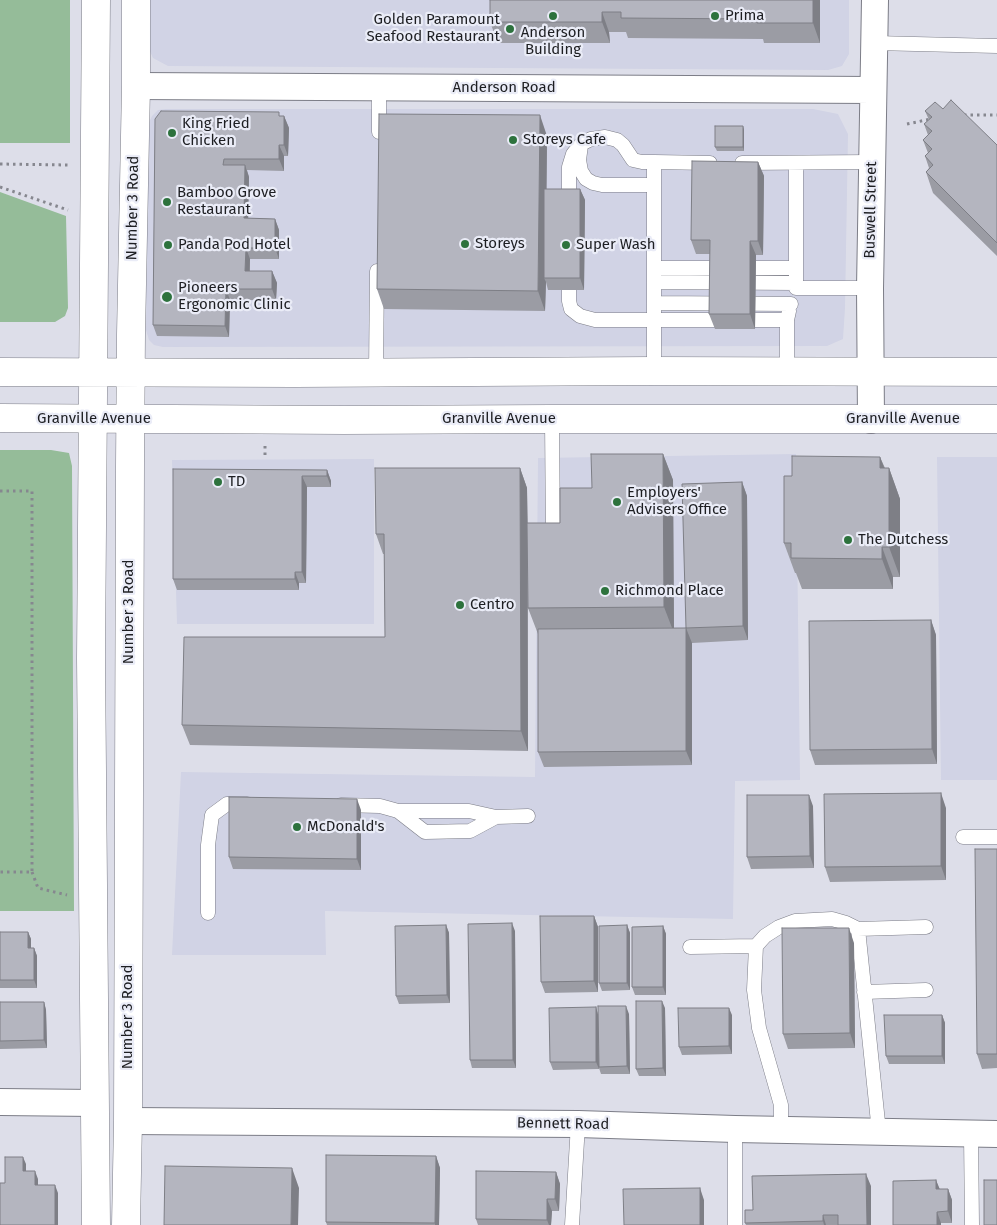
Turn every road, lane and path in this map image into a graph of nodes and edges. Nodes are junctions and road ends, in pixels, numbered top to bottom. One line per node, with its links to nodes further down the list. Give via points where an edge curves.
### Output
1 (96, 0): 42 (main road)
2 (136, 0): 6 (main road, Number 3 Road)
3 (875, 0): 4 (street, Buswell Street)
4 (874, 43): 5 (lane); 8 (street, Buswell Street)
5 (997, 46)
6 (136, 86): 7 (street, Anderson Road); 38 (main road, Number 3 Road)
7 (379, 88): 8 (street, Anderson Road); 14 (lane)
8 (873, 90): 16 (street, Buswell Street)
9 (958, 115): 10 (path)
10 (997, 115)
11 (931, 119): 12 (path)
12 (907, 124)
13 (581, 144): 15 (lane, via 605,137 624,145 633,160); 20 (lane, via 581,171 593,183); 22 (lane, via 569,167)
14 (378, 148)
15 (654, 162): 17 (lane); 20 (lane)
16 (872, 162): 17 (lane); 29 (street, Buswell Street)
17 (796, 163): 26 (lane)
18 (0, 164): 19 (path)
19 (74, 165)
20 (654, 185): 25 (lane)
21 (0, 187): 23 (path)
22 (569, 200)
23 (74, 212)
24 (377, 259): 39 (lane)
25 (654, 268): 26 (lane); 27 (lane)
26 (796, 268): 28 (lane)
27 (654, 282): 28 (lane); 31 (lane)
28 (796, 286): 29 (lane); 32 (lane)
29 (870, 288): 40 (street, Buswell Street)
30 (569, 290): 33 (lane, via 571,309 580,316 595,320)
31 (654, 303): 32 (lane); 33 (lane)
32 (791, 304): 34 (lane)
33 (655, 320): 34 (lane); 35 (lane)
34 (787, 320): 36 (lane)
35 (654, 371): 36 (main road); 39 (main road)
36 (787, 371): 40 (main road)
37 (0, 372): 42 (main road)
38 (130, 372): 39 (main road); 42 (main road); 45 (main road, Number 3 Road)
39 (376, 372)
40 (870, 372): 41 (main road); 48 (street, Buswell Street)
41 (997, 372)
42 (93, 373): 44 (main road)
43 (0, 418): 44 (main road, Granville Avenue)
44 (92, 419): 45 (main road, Granville Avenue); 70 (main road)
45 (130, 419): 46 (main road, Granville Avenue); 72 (main road, Number 3 Road)
46 (552, 419): 48 (main road, Granville Avenue); 52 (lane)
47 (997, 419): 48 (main road, Granville Avenue)
48 (870, 420)
49 (265, 444): 50 (path)
50 (265, 457)
51 (0, 491): 61 (path, via 32,491)
52 (553, 549)
53 (256, 804): 63 (lane, via 227,804 212,815 208,845)
54 (332, 805): 55 (lane, via 380,806)
55 (398, 811): 57 (lane, via 469,811); 57 (lane, via 426,832 470,831)
56 (528, 816): 57 (lane)
57 (496, 817)
58 (963, 838): 59 (lane)
59 (997, 838)
60 (0, 872): 61 (path)
61 (32, 872): 62 (path, via 38,888)
62 (70, 896)
63 (208, 913)
64 (926, 927): 65 (lane)
65 (858, 929): 66 (lane, via 832,919 795,921 778,927); 69 (lane)
66 (756, 946): 67 (lane); 75 (lane, via 754,990 760,1028 781,1105)
67 (690, 947)
68 (926, 990): 69 (lane)
69 (864, 992): 76 (lane)
70 (96, 1092): 71 (street); 72 (main road); 79 (main road)
71 (0, 1102)
72 (128, 1121): 73 (street, Bennett Road); 80 (main road, Number 3 Road)
73 (578, 1124): 74 (street, Bennett Road); 81 (lane)
74 (735, 1129): 75 (street, Bennett Road); 82 (lane)
75 (782, 1130): 76 (street, Bennett Road)
76 (879, 1132): 77 (street, Bennett Road)
77 (971, 1134): 78 (street, Bennett Road); 83 (lane)
78 (997, 1134)
79 (96, 1225)
80 (126, 1225)
81 (572, 1225)
82 (735, 1225)
83 (972, 1225)

